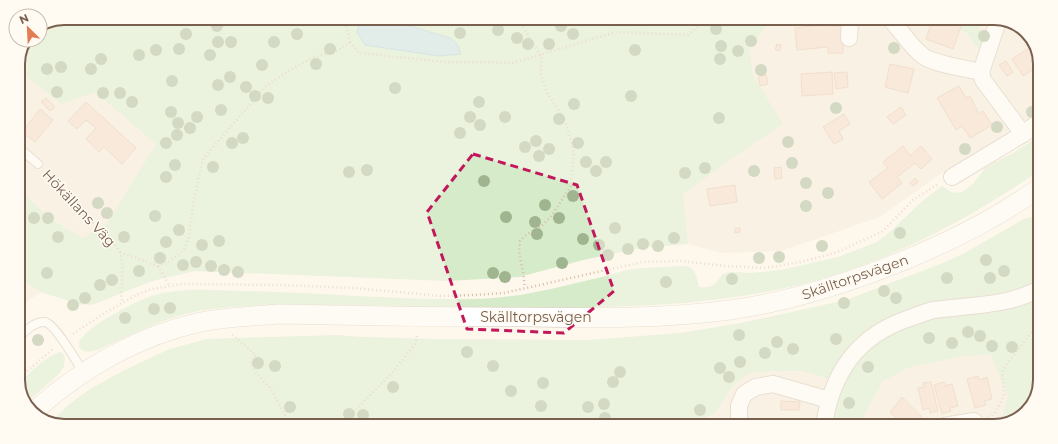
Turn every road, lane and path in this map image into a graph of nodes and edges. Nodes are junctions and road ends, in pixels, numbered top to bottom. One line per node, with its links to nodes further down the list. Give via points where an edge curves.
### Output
1 (346, 25): 8 (path)
2 (522, 25): 9 (path)
3 (700, 25): 9 (path, via 688,35 616,32)
4 (850, 25): 7 (street)
5 (895, 25): 10 (street, via 925,58)
6 (997, 25): 10 (street)
7 (849, 38)
8 (350, 42): 9 (path, via 359,53 445,62 513,64); 18 (path, via 339,50 312,58 266,86 203,159 189,236 184,250 167,263)
9 (541, 56): 20 (path, via 541,75 546,94 565,120 574,152 571,186 541,227 520,241 519,252)
10 (981, 72): 12 (street, via 983,80)
11 (1033, 126): 12 (street)
12 (1023, 134): 15 (street)
13 (25, 153): 14 (lane, Hökällans Väg)
14 (38, 164): 17 (path, Hökällans Väg)
15 (952, 177): 20 (path, via 913,200 883,231 838,252 801,262 765,268 681,261 642,262)
16 (1033, 192): 23 (street, Skälltorpsvägen, via 1004,212 964,233 923,253 847,283 732,310 618,318)
17 (120, 252): 18 (path); 22 (path, Hökällans Väg)
18 (158, 266): 19 (path)
19 (169, 286): 20 (path, via 198,283 281,285 354,288 441,296 497,294); 22 (path, via 136,295)
20 (525, 288)
21 (1033, 292): 30 (street, via 1008,301 932,311 892,324 874,335 844,367)
22 (122, 302): 27 (path)
23 (418, 316): 24 (street, Skälltorpsvägen, via 280,314); 33 (path, via 416,343)
24 (226, 319): 28 (street, Skälltorpsvägen, via 202,322 149,338 115,353); 32 (path, via 230,333 256,355 250,363 271,389)
25 (1033, 330): 36 (path, via 1002,372 1004,395 997,409 992,416)
26 (25, 332): 27 (lane, via 35,324 45,322)
27 (63, 341): 28 (lane); 29 (path)
28 (83, 372): 31 (street, Skälltorpsvägen)
29 (25, 373)
30 (829, 400): 34 (street, via 773,384 756,387 744,394 739,406); 35 (street)
31 (38, 408)
32 (288, 419)
33 (347, 419)
34 (739, 419)
35 (825, 419)
36 (981, 419)

